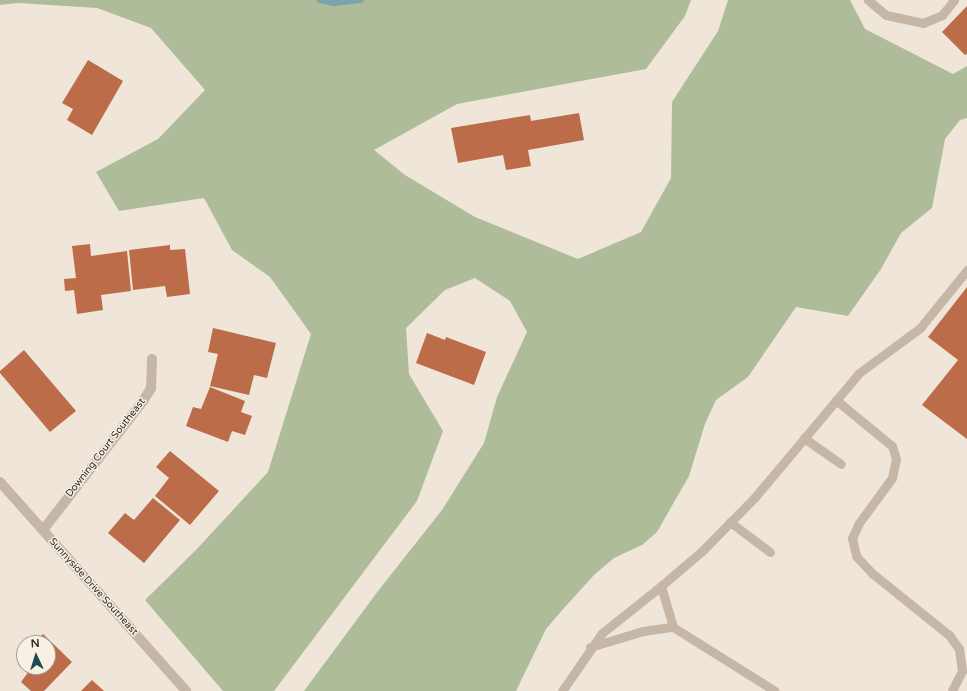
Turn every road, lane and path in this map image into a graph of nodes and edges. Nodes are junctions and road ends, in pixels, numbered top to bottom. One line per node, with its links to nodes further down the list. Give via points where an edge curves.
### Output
1 (868, 0): 2 (lane, via 886,15 923,23 942,15)
2 (954, 0)
3 (967, 270): 5 (lane, via 920,328 858,373)
4 (152, 360): 10 (street, Downing Court Southeast, via 151,388)
5 (836, 400): 6 (lane); 18 (lane, via 892,446 896,459 892,478 852,538 856,556 873,574 949,635 959,649 962,671)
6 (804, 438): 7 (lane); 9 (lane)
7 (841, 464)
8 (0, 482): 10 (street, Sunnyside Drive Southeast)
9 (730, 522): 11 (lane); 12 (lane, via 702,551)
10 (42, 530): 15 (street, Sunnyside Drive Southeast)
11 (770, 552)
12 (661, 586): 13 (lane); 14 (lane, via 602,633)
13 (673, 627): 14 (lane, via 643,631); 17 (lane)
14 (590, 647): 16 (lane)
15 (186, 691)
16 (562, 691)
17 (775, 691)
18 (952, 691)

